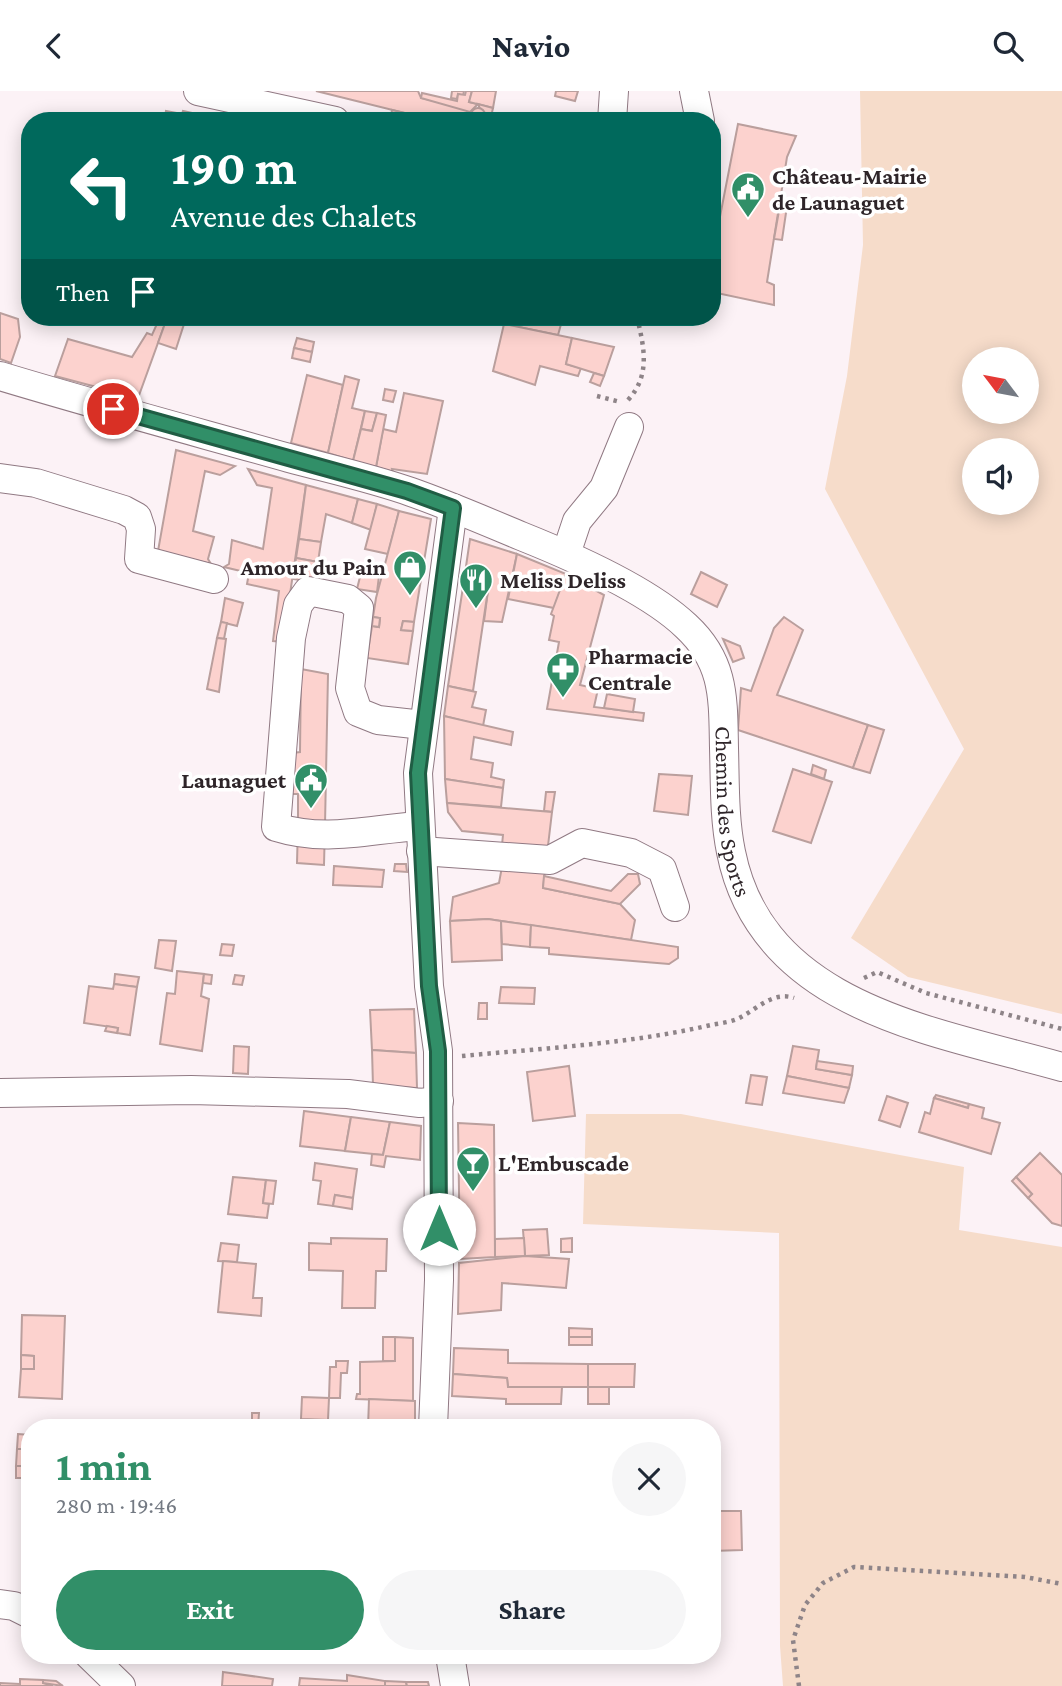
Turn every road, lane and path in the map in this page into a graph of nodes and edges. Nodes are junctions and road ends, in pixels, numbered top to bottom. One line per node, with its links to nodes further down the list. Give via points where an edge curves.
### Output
1 (198, 91): 4 (street)
2 (614, 91): 5 (street)
3 (694, 91): 6 (street)
4 (290, 108)
5 (613, 112)
6 (698, 112)
7 (639, 326): 9 (path, via 644,347 640,383 629,400 618,402)
8 (0, 376): 12 (street, Chemin des Sports)
9 (597, 395)
10 (629, 427): 13 (street, via 604,488 578,521)
11 (0, 478): 14 (street, via 36,483 124,510 137,517 141,529 139,559)
12 (453, 508): 13 (street, Chemin des Sports); 15 (street)
13 (566, 554): 22 (street, Chemin des Sports, via 671,615 704,644 720,682 731,853 743,890 762,925 796,966 839,996 884,1016)
14 (214, 579)
15 (423, 725): 16 (street, via 418,773); 16 (street, via 378,720 358,712 350,688 359,608 348,599 308,591 298,605 291,638 276,827 340,837 379,829)
16 (421, 838): 17 (street, via 550,860 582,843 631,853 662,869); 21 (street)
17 (675, 907)
18 (860, 982): 20 (path, via 877,972 926,993)
19 (798, 999): 21 (path, via 786,995 770,999 739,1019 688,1030)
20 (1062, 1029)
21 (438, 1058): 24 (street)
22 (1062, 1067)
23 (0, 1093): 24 (street, via 191,1090)
24 (439, 1101): 25 (street)
25 (433, 1419)
26 (1062, 1584): 33 (path, via 1025,1577 854,1567 823,1583 805,1605 793,1640)
27 (0, 1604): 28 (street)
28 (21, 1610)
29 (98, 1664): 31 (street)
30 (451, 1664): 32 (street)
31 (121, 1686)
32 (455, 1686)
33 (799, 1686)

